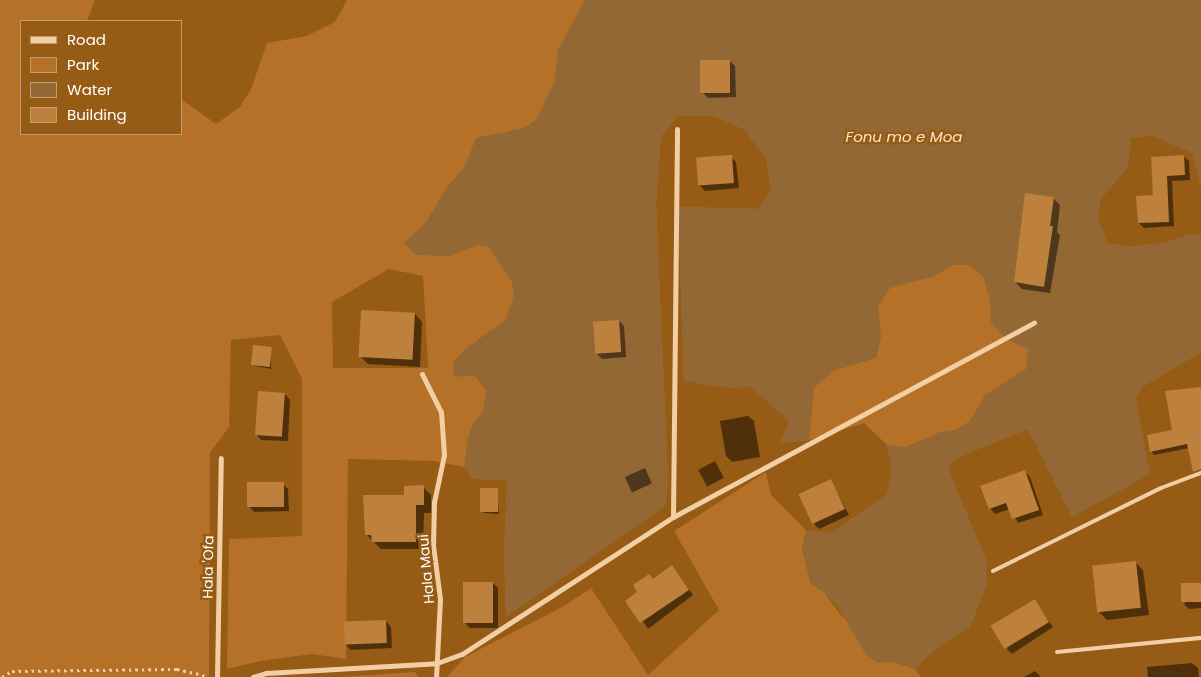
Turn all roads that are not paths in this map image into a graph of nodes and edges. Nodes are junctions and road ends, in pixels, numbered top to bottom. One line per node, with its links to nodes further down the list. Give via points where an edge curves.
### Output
1 (677, 129): 6 (street)
2 (1034, 323): 6 (street)
3 (422, 374): 10 (street, Hala Maui, via 441,412 444,455 434,502 433,545 440,599)
4 (221, 458): 11 (street, Hala 'Ofa)
5 (1201, 473): 7 (lane, via 1161,488)
6 (673, 517): 10 (street, via 462,654)
7 (993, 571)
8 (1201, 638): 9 (lane)
9 (1057, 652)
10 (437, 663): 12 (street, via 266,673); 13 (street, Hala Maui)
11 (217, 677)
12 (253, 677)
13 (436, 677)

